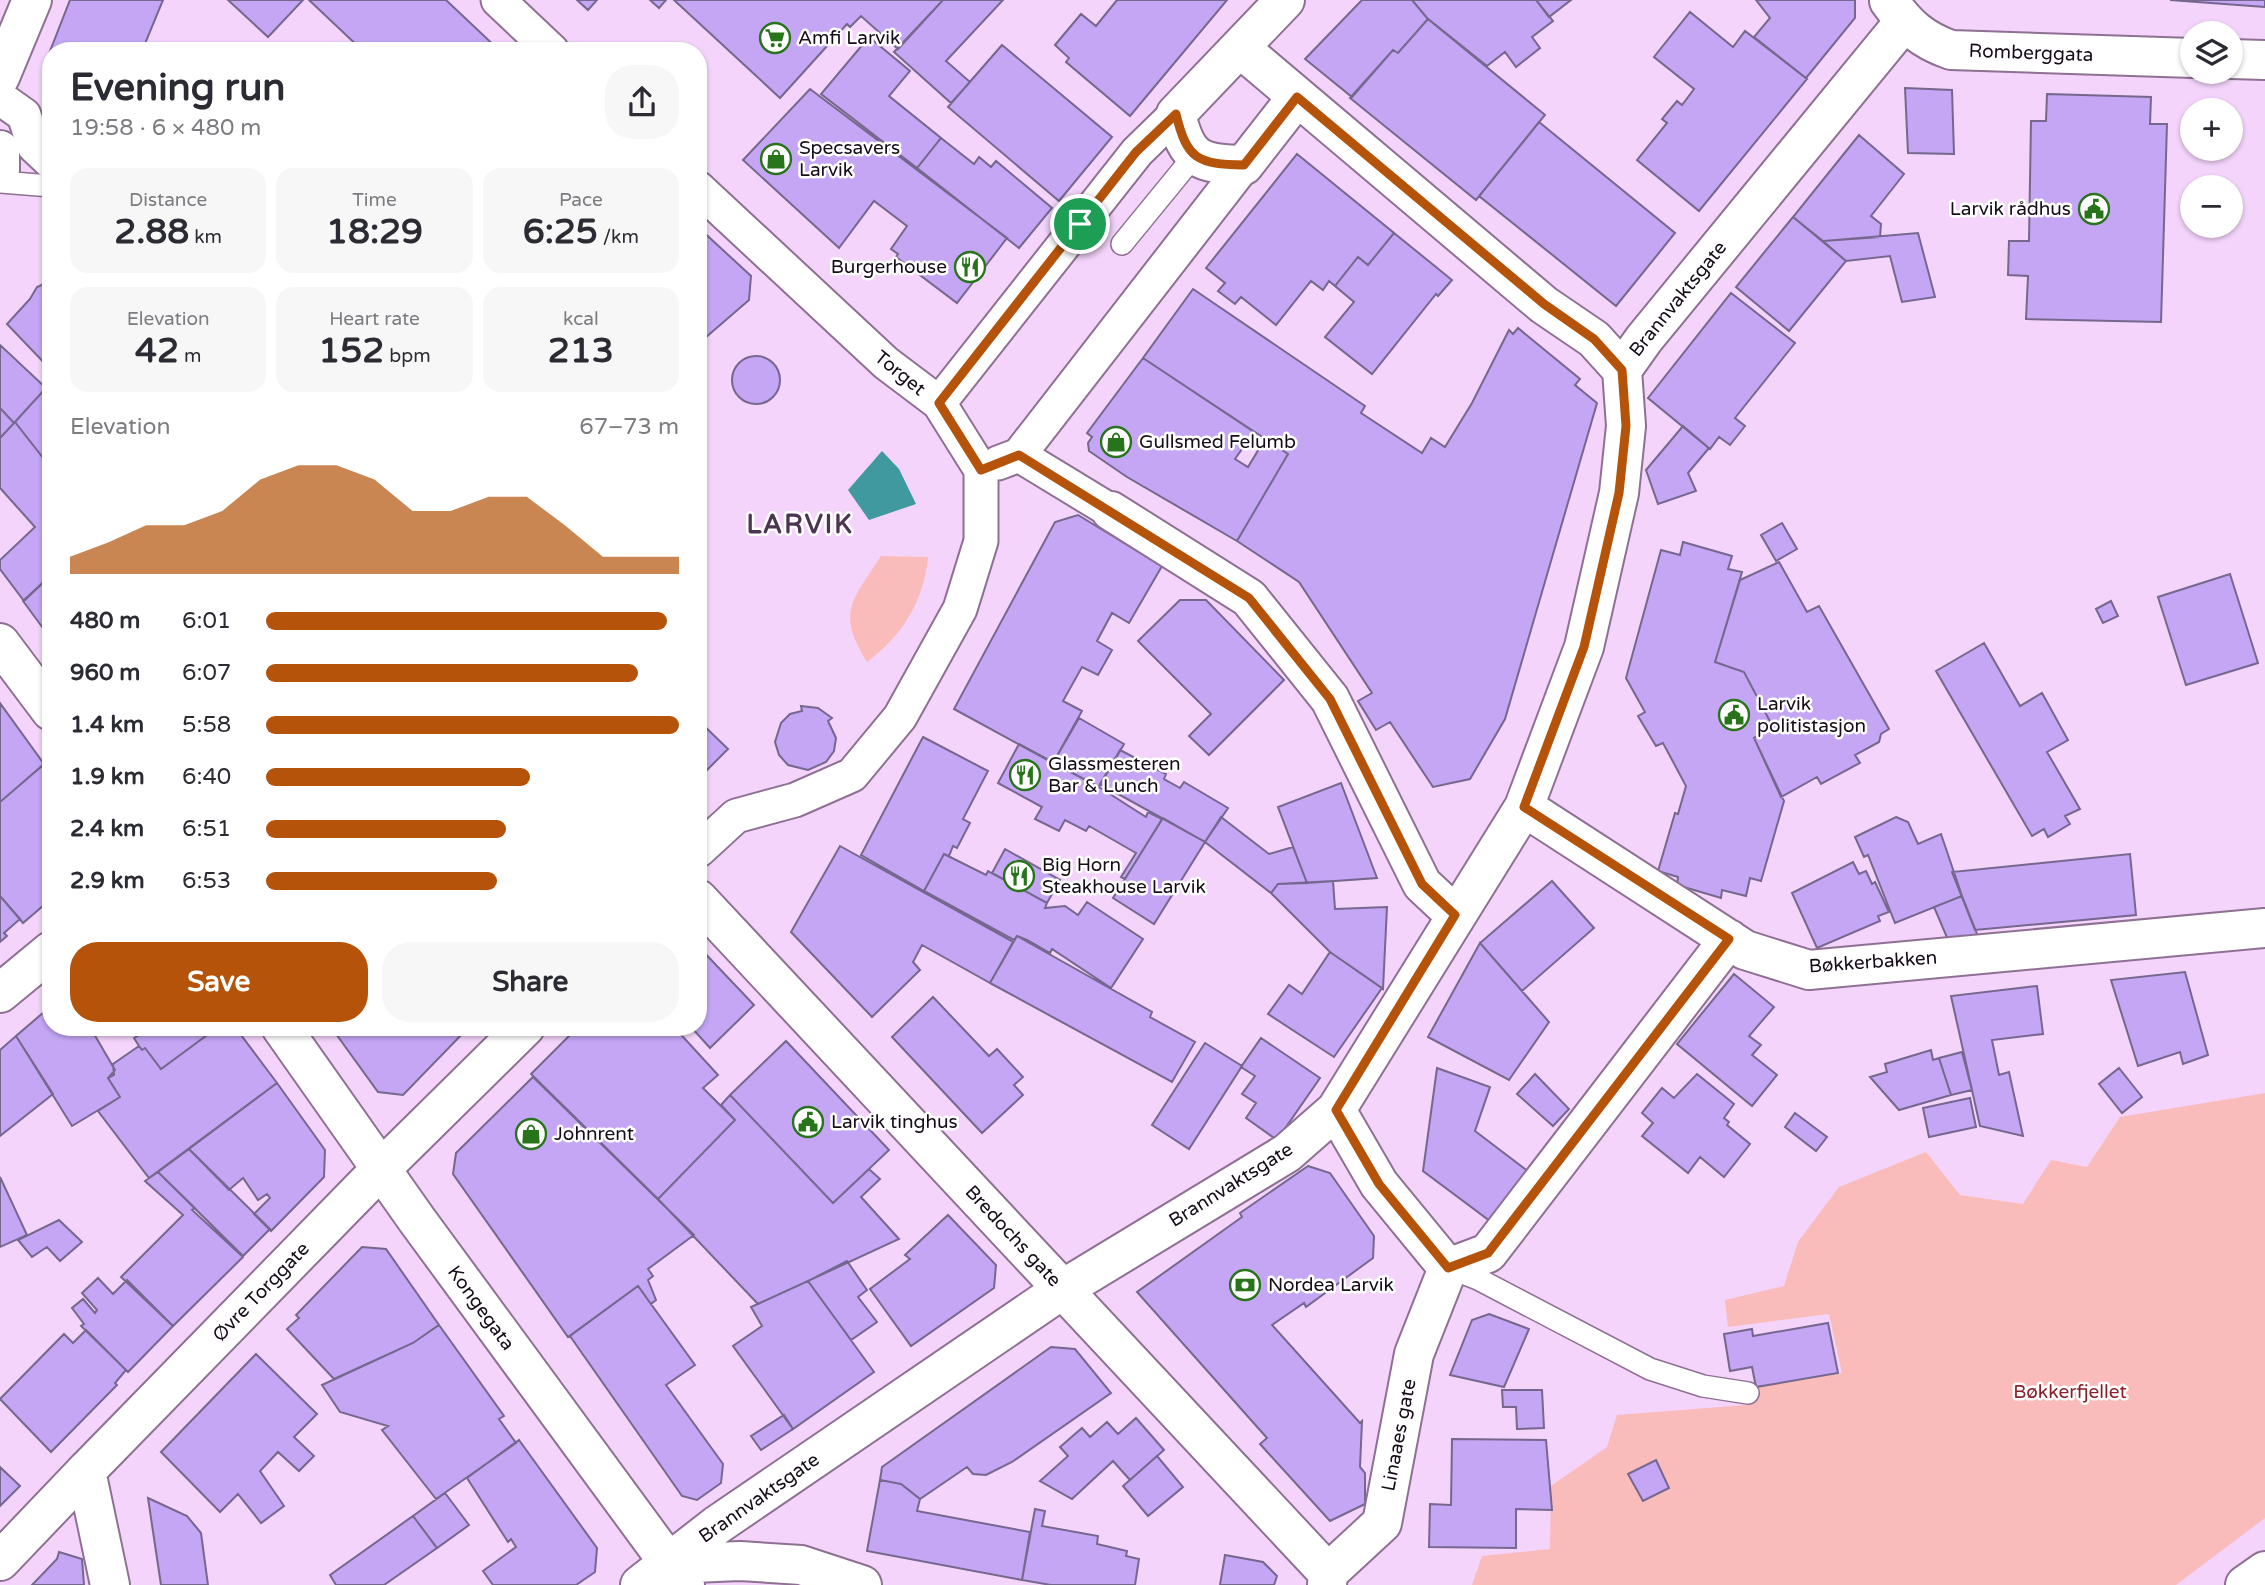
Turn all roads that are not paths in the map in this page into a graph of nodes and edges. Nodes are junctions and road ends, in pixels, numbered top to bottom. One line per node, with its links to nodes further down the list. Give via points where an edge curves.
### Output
1 (32, 0): 10 (street)
2 (498, 0): 5 (street)
3 (1285, 0): 6 (street, Torget)
4 (1896, 11): 7 (street, Romberggata, via 1926,41 1951,50); 23 (street, Brannvaktsgate)
5 (542, 42)
6 (1240, 48): 11 (street); 13 (street, Torget)
7 (2180, 58)
8 (2243, 59): 9 (street)
9 (2265, 60)
10 (0, 77)
11 (1297, 97): 17 (street); 23 (street, via 1544,304 1594,339)
12 (0, 98): 15 (street, via 23,115 34,146)
13 (1176, 114): 16 (street, via 1182,139); 24 (street, Torget, via 1136,152)
14 (0, 150): 18 (street)
15 (42, 154)
16 (1194, 156): 17 (street, via 1214,164); 22 (lane)
17 (1244, 165): 25 (street)
18 (0, 170)
19 (0, 182): 20 (lane)
20 (42, 185)
21 (707, 196): 24 (street, Torget, via 886,363)
22 (1122, 244)
23 (1622, 370): 30 (street, Brannvaktsgate, via 1626,426 1619,493 1584,647)
24 (939, 403): 26 (street)
25 (1019, 455): 26 (street); 27 (street)
26 (981, 470): 31 (street, via 981,541 960,609 901,716 852,775 795,800 736,816)
27 (1111, 511): 33 (street, via 1249,598 1330,699 1422,884)
28 (0, 643): 29 (street)
29 (42, 699)
30 (1524, 807): 33 (street, Brannvaktsgate); 35 (street, Bøkkerbakken)
31 (707, 843)
32 (707, 909): 43 (street, Bredochs gate)
33 (1455, 915): 40 (street, Brannvaktsgate)
34 (2265, 928): 35 (street, Bøkkerbakken, via 1809,970 1745,950)
35 (1729, 939): 42 (street, via 1488,1253)
36 (42, 958): 37 (street)
37 (0, 993)
38 (287, 1036): 41 (street, Kongegata)
39 (516, 1036): 41 (street, Øvre Torggate)
40 (1336, 1110): 42 (street, via 1379,1184); 43 (street, Brannvaktsgate, via 1287,1153)
41 (381, 1168): 45 (street, Øvre Torggate); 48 (street, Kongegata)
42 (1448, 1268): 44 (lane, via 1478,1279 1650,1369 1703,1386); 49 (street, Linaaes gate, via 1414,1354 1382,1523)
43 (1063, 1289): 48 (street, Brannvaktsgate, via 717,1525); 49 (street, Bredochs gate)
44 (1748, 1393)
45 (86, 1471): 46 (street, Øvre Torggate); 50 (street)
46 (0, 1560)
47 (2265, 1571): 52 (street)
48 (665, 1578): 51 (street, via 740,1561 801,1566)
49 (1327, 1579)
50 (110, 1585)
51 (862, 1585)
52 (2245, 1585)

